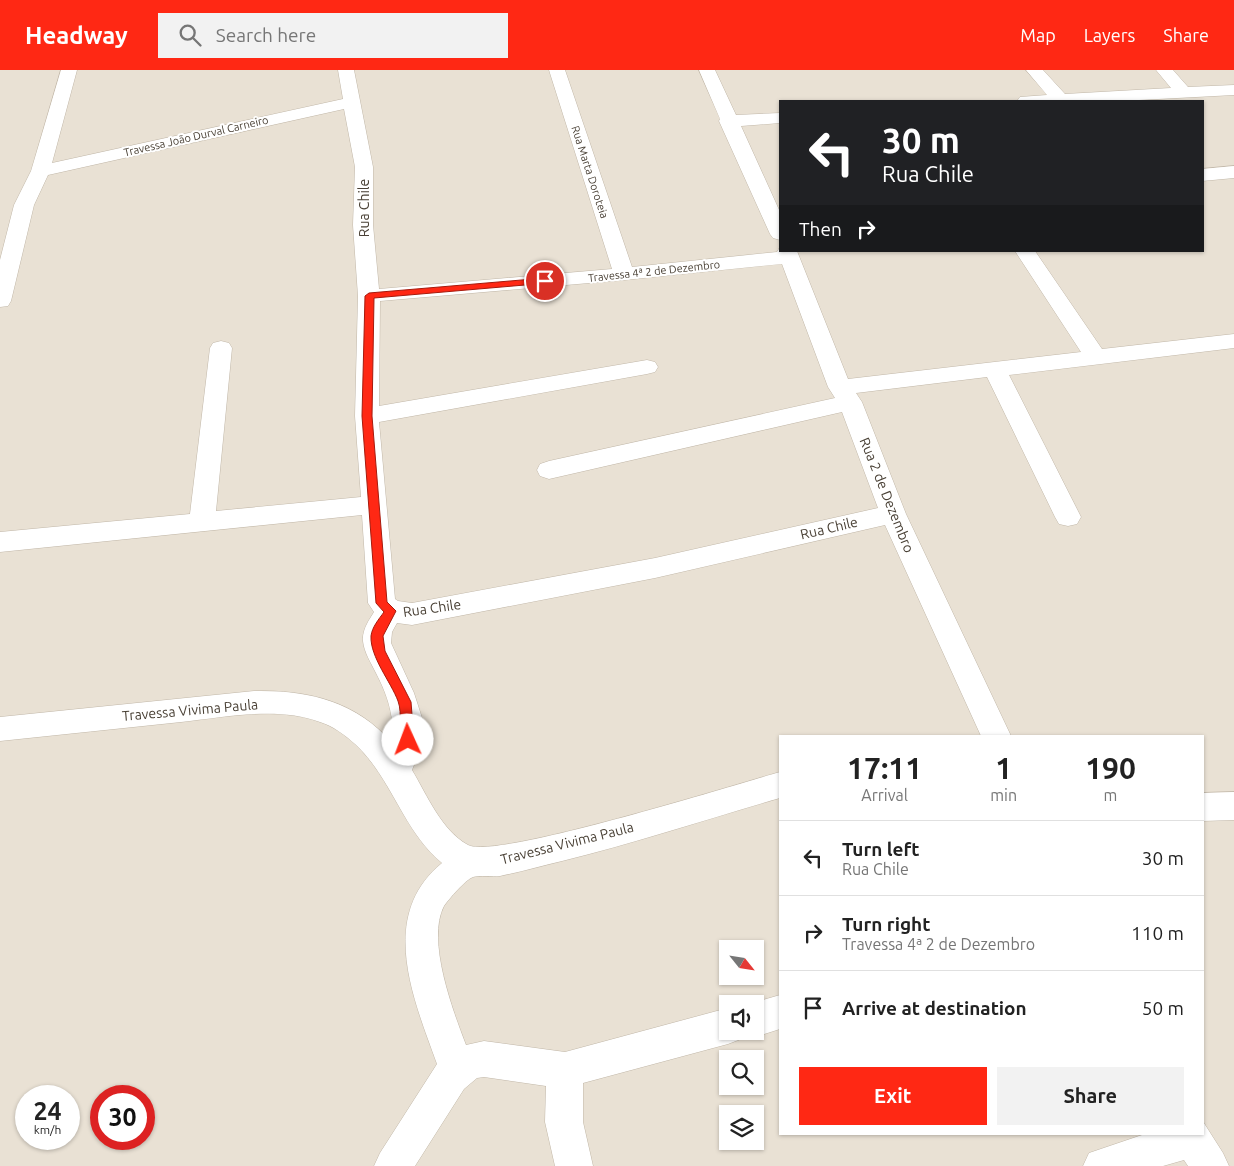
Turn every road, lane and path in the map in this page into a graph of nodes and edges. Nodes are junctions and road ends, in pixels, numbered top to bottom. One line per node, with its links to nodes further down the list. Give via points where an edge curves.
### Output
1 (69, 70): 14 (street)
2 (346, 70): 11 (street, Rua Chile)
3 (556, 70): 22 (street, Rua Marta Doroteia)
4 (707, 70): 13 (street)
5 (1034, 70): 9 (street)
6 (1164, 70): 8 (street)
7 (1234, 90): 8 (street)
8 (1184, 93): 9 (street)
9 (1060, 99): 10 (street)
10 (1043, 100)
11 (352, 102): 14 (street, Travessa João Durval Carneiro); 23 (street, Rua Chile, via 364,167 363,225)
12 (779, 118): 13 (street)
13 (728, 121): 19 (street)
14 (40, 171): 17 (street)
15 (1234, 172): 16 (street)
16 (1204, 175)
17 (24, 205): 18 (street); 24 (street)
18 (0, 210)
19 (778, 222)
20 (1025, 252): 27 (street)
21 (788, 254): 22 (street, Travessa 4ª 2 de Dezembro); 30 (street, Rua 2 de Dezembro)
22 (624, 274): 23 (street, Travessa 4ª 2 de Dezembro)
23 (369, 296): 31 (street, Rua Chile)
24 (0, 301)
25 (1234, 341): 27 (street)
26 (221, 348): 36 (street)
27 (1095, 356): 29 (street)
28 (647, 367): 31 (street)
29 (994, 368): 30 (street); 35 (street)
30 (845, 394): 32 (street); 34 (street, Rua 2 de Dezembro)
31 (367, 416): 33 (street, Rua Chile)
32 (548, 470)
33 (374, 505): 36 (street); 38 (street, Rua Chile, via 382,603)
34 (893, 514): 38 (street, Rua Chile, via 646,570 412,614); 40 (street, Rua 2 de Dezembro)
35 (1068, 517)
36 (202, 522): 37 (street)
37 (0, 542)
38 (390, 611): 41 (street, via 377,636 379,651 405,702 408,721 405,758)
39 (0, 729): 41 (street, Travessa Vivima Paula, via 124,714 293,703 346,720 372,740)
40 (989, 735)
41 (396, 770): 45 (street, Travessa Vivima Paula, via 423,820 448,849)
42 (779, 785): 45 (street, Travessa Vivima Paula, via 560,848 490,862)
43 (1234, 806): 44 (street)
44 (1204, 807)
45 (469, 861): 50 (street, via 443,882 432,896 422,918 421,933 429,992)
46 (779, 1012): 47 (street)
47 (764, 1016)
48 (719, 1028): 49 (street)
49 (565, 1070): 50 (street, via 484,1059 469,1062); 53 (street, via 564,1122)
50 (458, 1071): 52 (street, via 451,1076)
51 (1198, 1146): 54 (street)
52 (393, 1166)
53 (574, 1166)
54 (1102, 1166)

